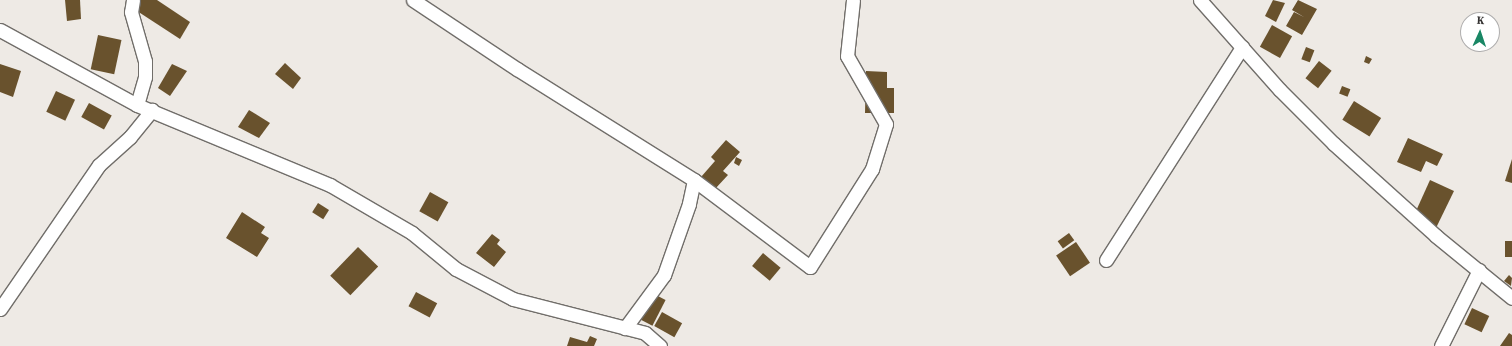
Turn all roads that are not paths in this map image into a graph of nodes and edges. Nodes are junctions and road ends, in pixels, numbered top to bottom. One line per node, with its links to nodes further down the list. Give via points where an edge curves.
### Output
1 (133, 0): 7 (street, via 131,12 145,60 145,77)
2 (413, 0): 9 (street, via 517,69)
3 (853, 0): 9 (street, via 847,56 886,124 872,169 810,267)
4 (1200, 0): 6 (street)
5 (0, 30): 7 (street)
6 (1242, 47): 10 (street); 11 (street, via 1280,90 1334,144 1436,236)
7 (137, 105): 8 (street)
8 (152, 110): 13 (street, via 130,137 99,165 72,208); 14 (street, via 330,185 412,233 456,269 513,299)
9 (694, 180): 14 (street, via 689,204 664,275)
10 (1106, 260)
11 (1478, 270): 12 (street); 16 (street)
12 (1512, 298)
13 (0, 308)
14 (625, 328): 15 (street, via 645,333)
15 (660, 346)
16 (1441, 346)

